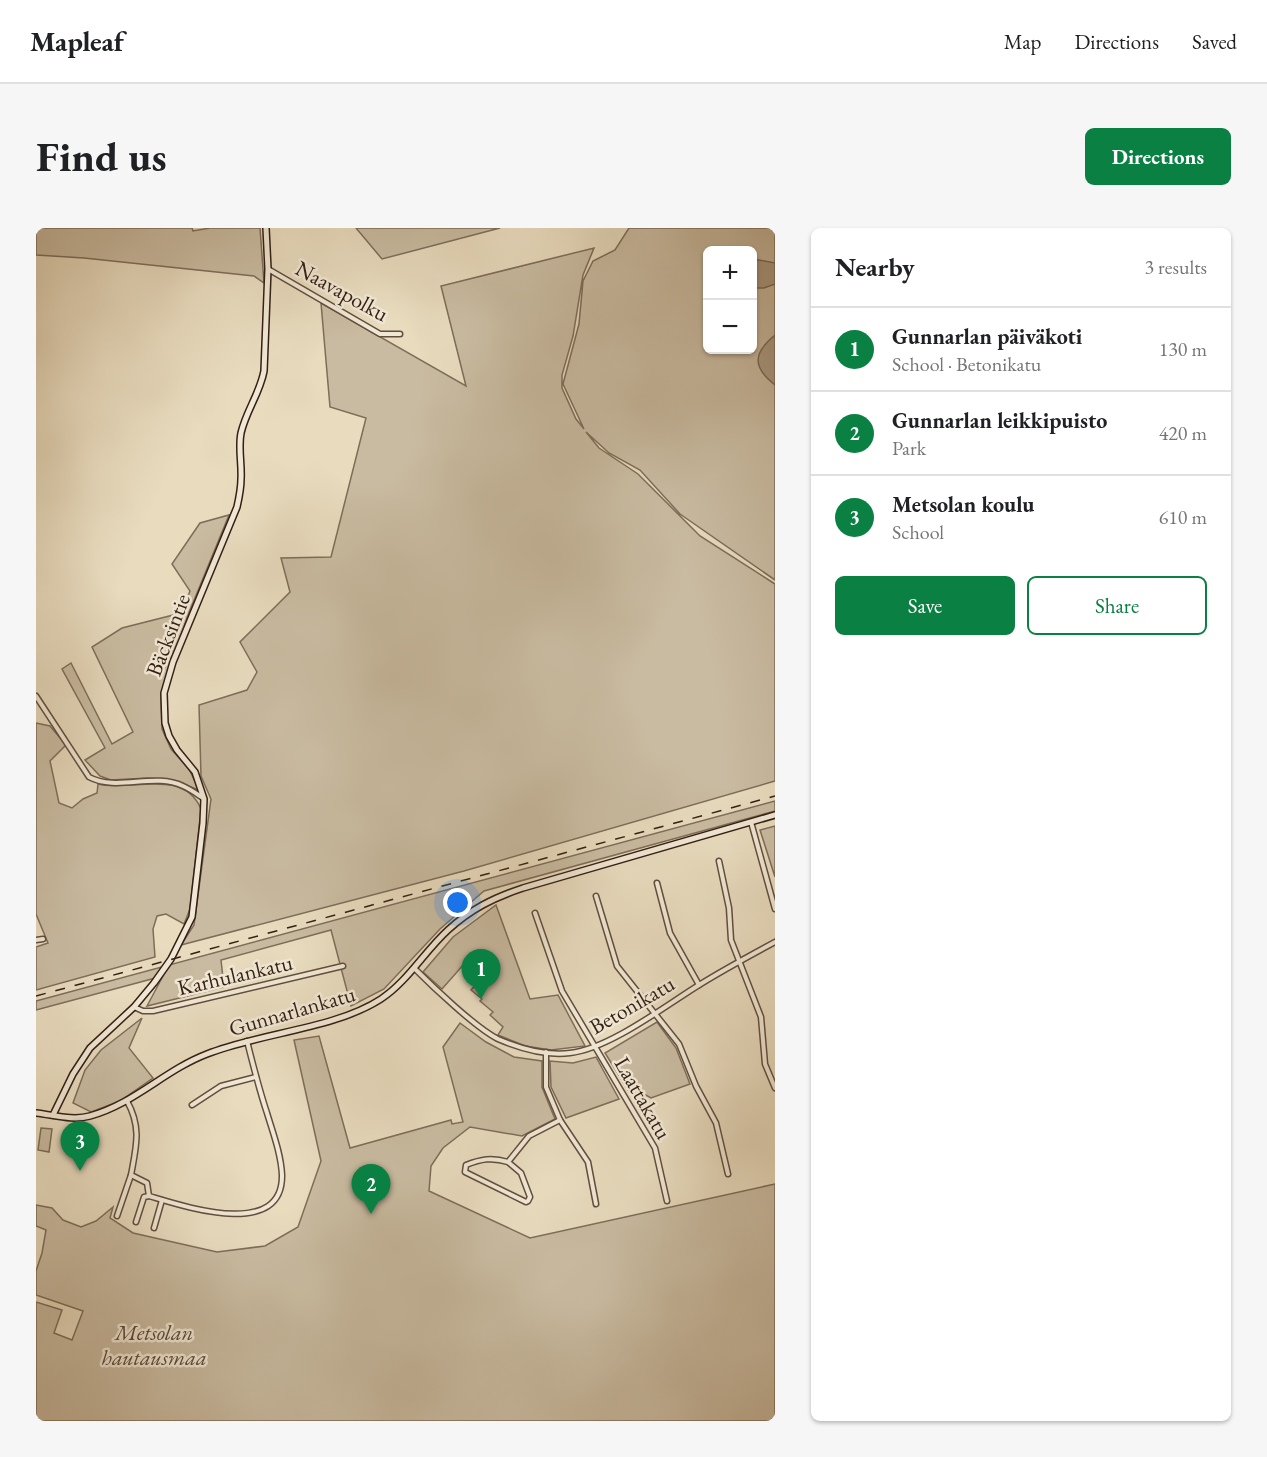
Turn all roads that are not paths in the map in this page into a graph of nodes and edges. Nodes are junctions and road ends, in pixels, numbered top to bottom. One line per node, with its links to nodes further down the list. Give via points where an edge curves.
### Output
1 (266, 228): 2 (street, Bäcksintie)
2 (268, 269): 3 (street, Naavapolku, via 380,334); 5 (street, Bäcksintie, via 264,371 239,447 242,480 237,507 164,693 165,723 177,750 195,772)
3 (400, 334)
4 (36, 696): 5 (street, via 89,777 101,783 161,781 182,785)
5 (204, 799): 20 (street, Bäcksintie, via 192,917 171,959)
6 (775, 815): 7 (street, Gunnarlankatu)
7 (751, 822): 11 (street); 18 (street, Gunnarlankatu, via 490,900 448,930)
8 (719, 861): 16 (street)
9 (657, 883): 19 (street, via 669,933)
10 (596, 896): 21 (street, via 617,966)
11 (775, 909)
12 (535, 913): 23 (street, Laattakatu, via 562,991)
13 (43, 939): 14 (street)
14 (36, 940)
15 (775, 942): 16 (street, Betonikatu)
16 (738, 962): 19 (street, Betonikatu); 26 (street, via 761,1017 765,1064)
17 (344, 966): 20 (street, Karhulankatu, via 153,1011)
18 (414, 968): 22 (street, Gunnarlankatu, via 368,1006); 24 (street, Betonikatu, via 496,1038)
19 (699, 985): 21 (street, Betonikatu)
20 (134, 1007): 30 (street, Bäcksintie, via 90,1048)
21 (654, 1014): 23 (street, Betonikatu); 33 (street, via 679,1044 716,1123)
22 (247, 1041): 25 (street); 27 (street, Gunnarlankatu, via 206,1054)
23 (595, 1047): 24 (street, Betonikatu, via 569,1053); 37 (street, Laattakatu, via 654,1148)
24 (546, 1052): 31 (street, via 546,1087)
25 (256, 1077): 28 (street, via 221,1086); 36 (street, via 280,1156 281,1185 275,1200 252,1213 229,1215)
26 (775, 1088)
27 (127, 1101): 30 (street, Gunnarlankatu, via 79,1119); 34 (street, via 136,1120 137,1135)
28 (192, 1105)
29 (36, 1113): 30 (street, Gunnarlankatu)
30 (53, 1115)
31 (560, 1120): 32 (street, via 529,1136); 38 (street, via 588,1162)
32 (508, 1162): 32 (street, via 521,1173 530,1197 526,1202 465,1172 466,1165 478,1161 491,1158)
33 (728, 1174)
34 (131, 1175): 35 (street, via 147,1183); 39 (street)
35 (149, 1196): 36 (street); 40 (street, via 144,1197)
36 (162, 1200): 41 (street)
37 (667, 1201)
38 (596, 1204)
39 (117, 1216)
40 (136, 1221)
41 (154, 1228)

